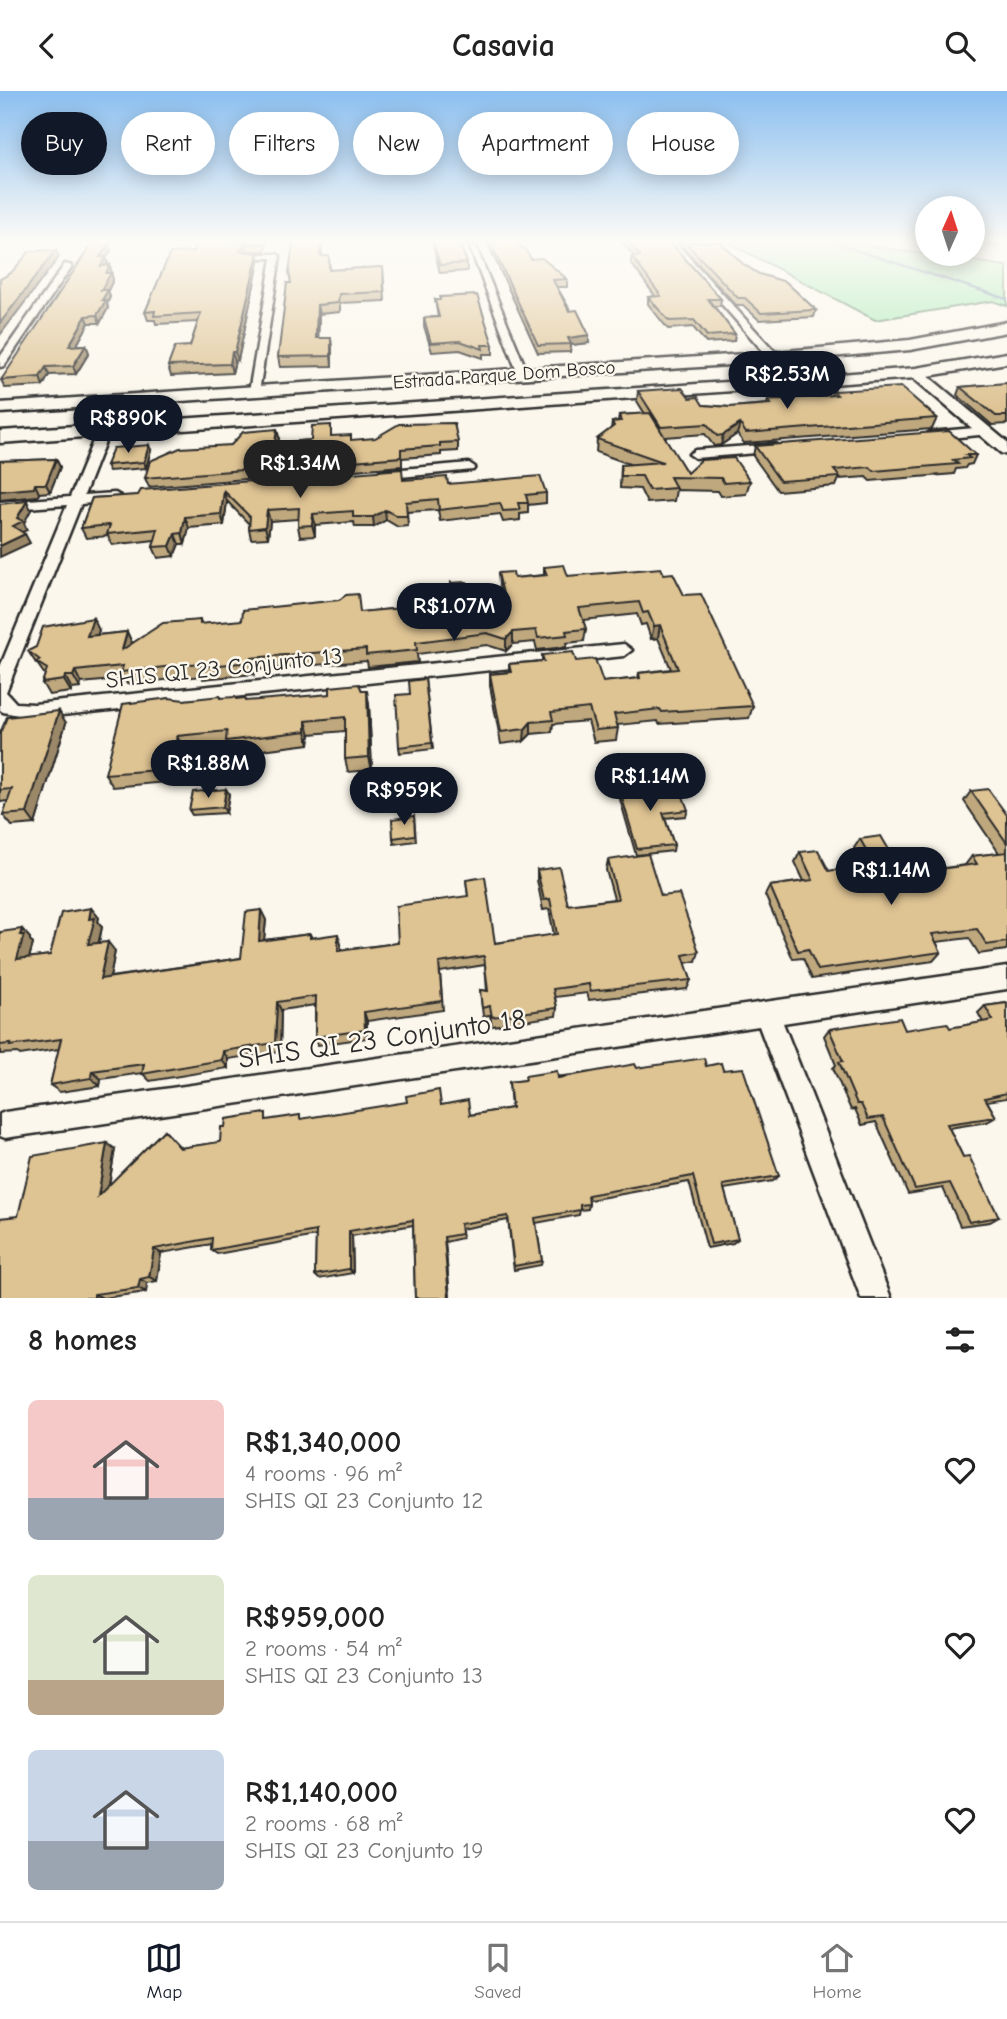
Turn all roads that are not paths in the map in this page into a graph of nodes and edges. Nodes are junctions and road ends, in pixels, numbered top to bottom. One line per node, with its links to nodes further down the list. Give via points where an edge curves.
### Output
1 (46, 298): 10 (street)
2 (269, 298): 16 (street)
3 (493, 298): 13 (street)
4 (721, 298): 8 (street)
5 (1007, 329): 6 (main road, Estrada Parque Dom Bosco); 7 (main road, via 984,336)
6 (952, 338): 8 (main road, Estrada Parque Dom Bosco); 11 (main road, via 992,352)
7 (1007, 350)
8 (774, 357): 13 (main road, Estrada Parque Dom Bosco)
9 (1007, 358): 11 (main road, Estrada Parque Dom Bosco)
10 (0, 364)
11 (959, 367): 12 (main road, Estrada Parque Dom Bosco)
12 (916, 373): 18 (main road, Estrada Parque Dom Bosco); 21 (street)
13 (523, 374): 14 (main road, Estrada Parque Dom Bosco)
14 (431, 380): 15 (main road, Estrada Parque Dom Bosco); 18 (main road, via 412,385 402,394)
15 (356, 384): 16 (main road, Estrada Parque Dom Bosco); 19 (main road, via 383,390 383,401)
16 (254, 392): 17 (main road, Estrada Parque Dom Bosco)
17 (0, 408)
18 (417, 409): 19 (main road, Estrada Parque Dom Bosco)
19 (343, 414): 20 (main road, Estrada Parque Dom Bosco)
20 (104, 429): 22 (main road, Estrada Parque Dom Bosco); 30 (street)
21 (985, 431): 23 (street); 25 (street)
22 (0, 437)
23 (916, 437)
24 (792, 446): 26 (street)
25 (1007, 450)
26 (695, 454)
27 (469, 467): 28 (street)
28 (360, 477)
29 (131, 496): 30 (street)
30 (76, 500): 31 (street); 33 (street)
31 (0, 506)
32 (624, 650): 34 (street, SHIS QI 23 Conjunto 13, via 34,711 14,710)
33 (0, 688)
34 (0, 698)
35 (1007, 978): 36 (street, SHIS QI 23 Conjunto 18)
36 (767, 1014): 37 (street, SHIS QI 23 Conjunto 18); 38 (street)
37 (5, 1125)
38 (876, 1298)

